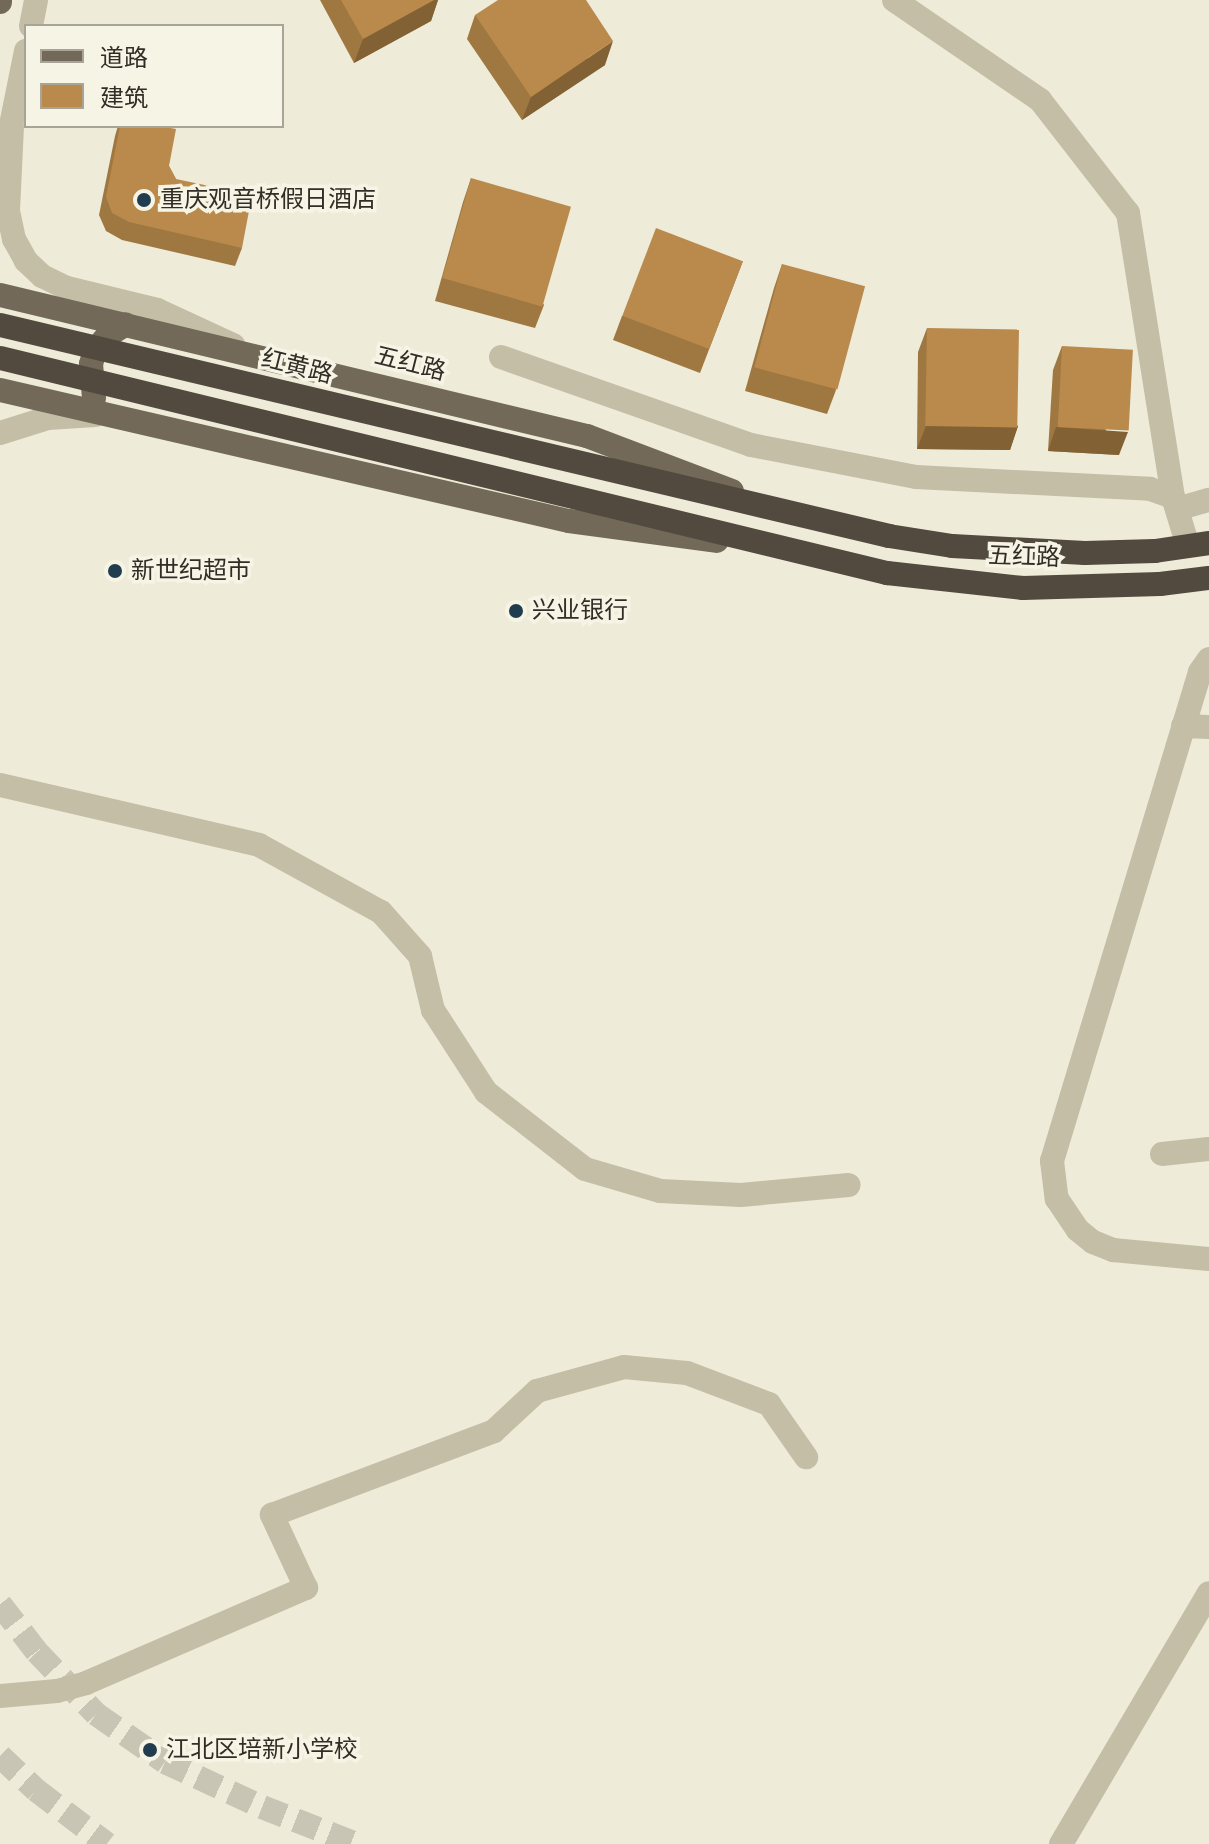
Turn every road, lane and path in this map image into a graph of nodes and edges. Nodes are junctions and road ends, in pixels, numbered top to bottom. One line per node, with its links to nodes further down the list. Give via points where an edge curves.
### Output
1 (36, 0): 3 (street)
2 (894, 0): 18 (street, via 1040,100 1128,213)
3 (31, 24)
4 (24, 59): 5 (street)
5 (6, 132): 6 (street); 10 (street, via 14,239 42,276 67,288 157,310)
6 (0, 169)
7 (0, 295): 8 (main road, 五红路)
8 (126, 324): 10 (main road, 五红路); 14 (main road, via 107,336 91,364 94,398)
9 (0, 325): 16 (highway, 红黄路)
10 (256, 356): 19 (main road, 五红路, via 587,436)
11 (501, 357): 18 (street, via 751,445 916,477 1150,489)
12 (0, 358): 21 (highway, 五红路)
13 (0, 390): 14 (main road, 五红路)
14 (105, 414): 15 (street, via 48,418); 21 (main road, 五红路, via 569,521)
15 (0, 433)
16 (580, 464): 19 (highway, 五红路)
17 (1209, 500): 18 (street)
18 (1175, 503): 20 (street)
19 (798, 516): 20 (highway, 五红路, via 967,547 1085,553)
20 (1199, 544)
21 (792, 551): 22 (highway, 五红路, via 887,573 1023,588)
22 (1209, 578)
23 (1209, 659): 24 (street)
24 (1183, 726): 25 (street); 30 (street, via 1057,1138 1053,1182 1067,1217 1093,1242 1113,1250)
25 (1209, 727)
26 (0, 785): 29 (street, via 259,845 381,912 420,956 433,1010 486,1092 585,1169 660,1191 741,1195)
27 (1209, 1149): 28 (street)
28 (1162, 1154)
29 (849, 1185)
30 (1209, 1259)
31 (806, 1457): 33 (street, via 769,1404 687,1373 624,1367 537,1391 494,1431 272,1515 306,1588 86,1683)
32 (1209, 1593): 34 (street)
33 (0, 1696)
34 (1061, 1844)

